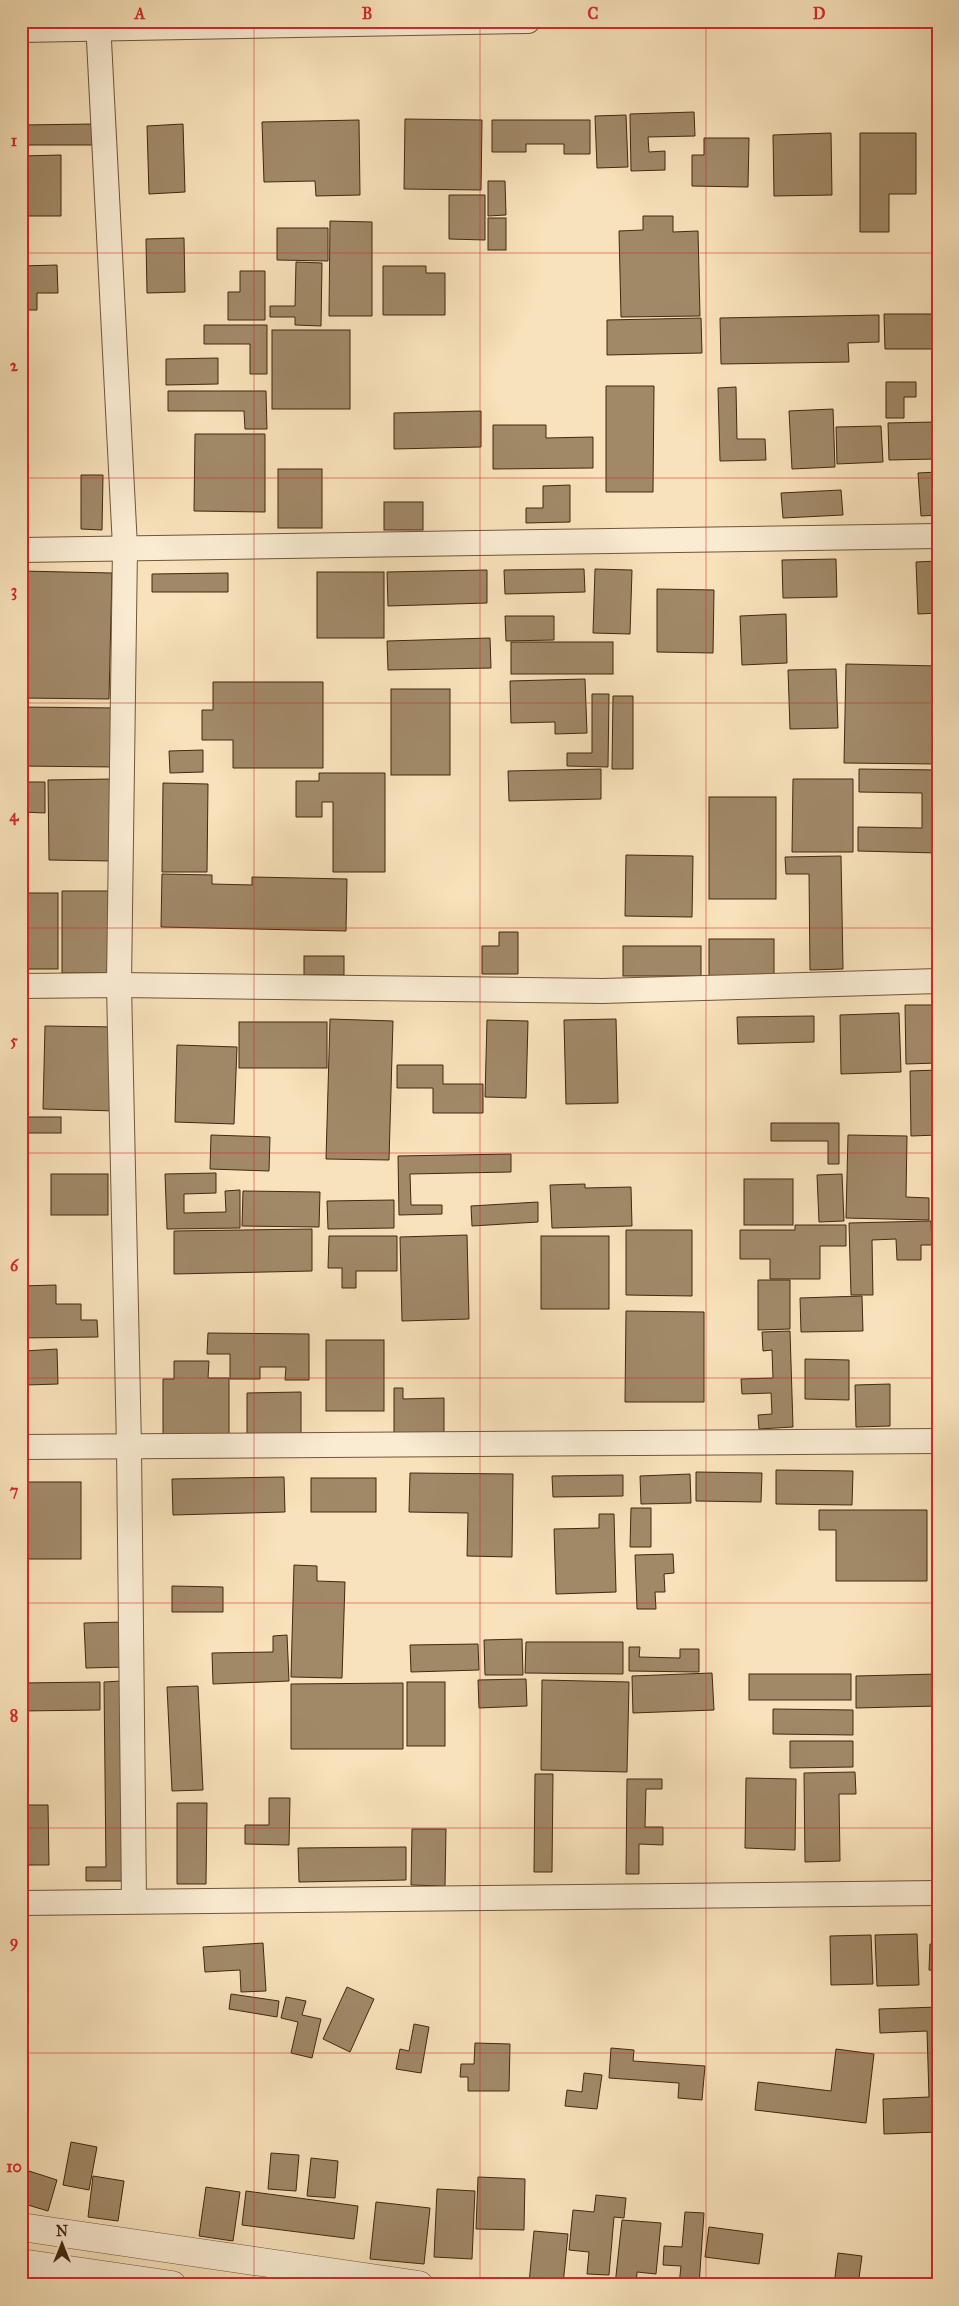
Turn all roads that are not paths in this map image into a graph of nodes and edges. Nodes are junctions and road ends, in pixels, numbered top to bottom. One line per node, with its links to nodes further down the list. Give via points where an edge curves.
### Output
1 (528, 21): 2 (street)
2 (98, 24): 3 (street); 5 (street)
3 (21, 30)
4 (938, 536): 5 (street)
5 (125, 547): 6 (street); 8 (street)
6 (21, 550)
7 (938, 982): 8 (street, via 602,991)
8 (119, 985): 9 (street); 11 (street)
9 (21, 986)
10 (938, 1441): 11 (street)
11 (129, 1447): 12 (street); 14 (street)
12 (21, 1448)
13 (938, 1893): 14 (street)
14 (134, 1900): 15 (street)
15 (21, 1903)
16 (21, 2227): 18 (street)
17 (21, 2263): 19 (street)
18 (407, 2284)
19 (172, 2285)

